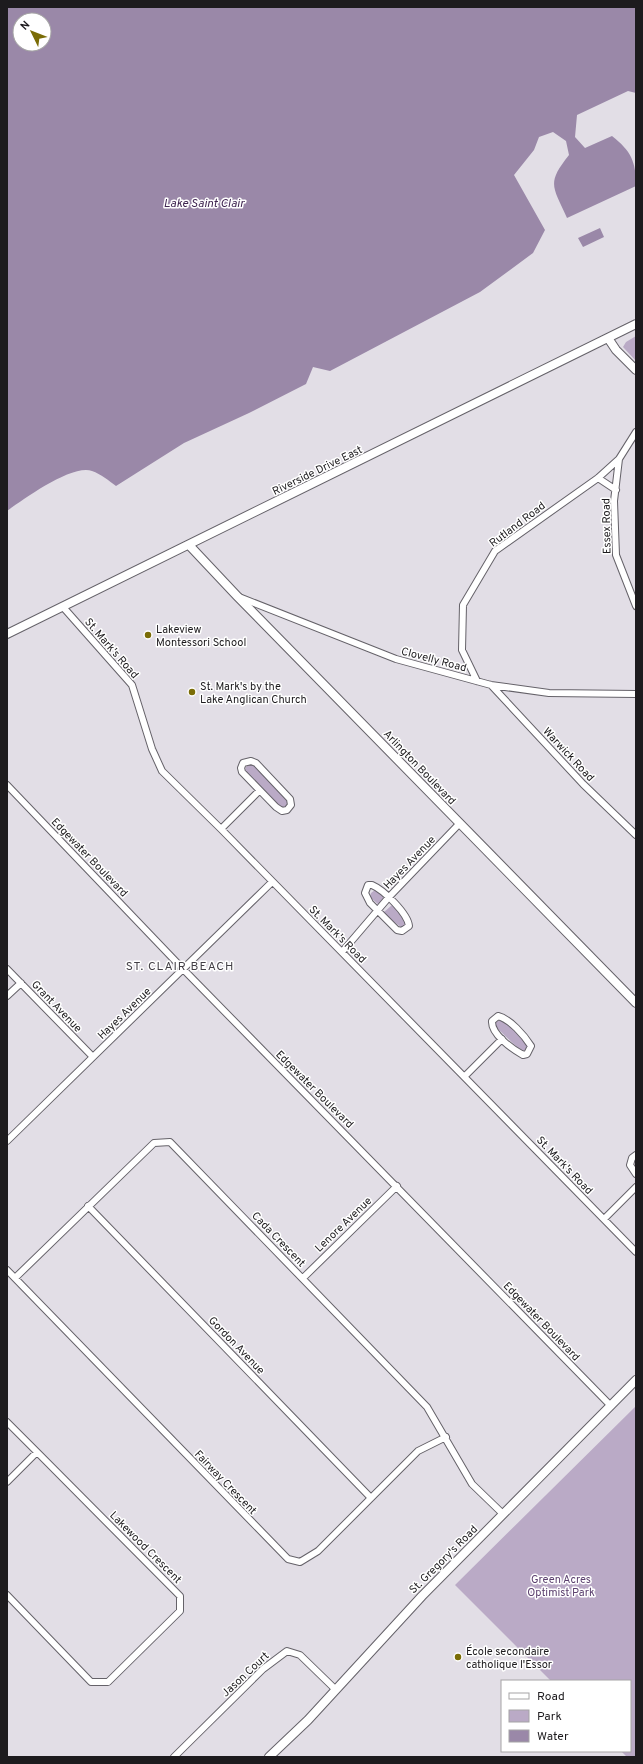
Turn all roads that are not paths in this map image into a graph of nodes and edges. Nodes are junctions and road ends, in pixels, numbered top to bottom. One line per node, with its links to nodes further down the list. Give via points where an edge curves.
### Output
1 (636, 324): 2 (street, Riverside Drive East)
2 (608, 338): 3 (street); 8 (street, Riverside Drive East)
3 (636, 370)
4 (636, 432): 5 (street, Rutland Road)
5 (619, 459): 6 (street, Rutland Road); 7 (street, Essex Road)
6 (598, 478): 7 (street, Essex Road); 13 (street, Rutland Road, via 494,551 463,605 462,650)
7 (616, 490): 10 (street, Essex Road, via 616,555)
8 (188, 545): 9 (street, Arlington Boulevard); 11 (street, Riverside Drive East)
9 (237, 596): 13 (street, Clovelly Road, via 396,659); 18 (street, Arlington Boulevard)
10 (636, 606)
11 (63, 607): 12 (street, Riverside Drive East); 19 (street, St. Mark's Road, via 132,685 152,749 162,771)
12 (7, 634)
13 (477, 681): 14 (street, Clovelly Road)
14 (490, 685): 15 (street, Clovelly Road, via 549,693); 20 (street, Warwick Road)
15 (636, 694)
16 (7, 785): 26 (street, Edgewater Boulevard)
17 (259, 791): 17 (street, via 282,811 290,807 290,799 256,763 246,762 241,769); 19 (street)
18 (460, 823): 22 (street, Hayes Avenue); 29 (street, Arlington Boulevard)
19 (221, 829): 21 (street, St. Mark's Road)
20 (636, 836)
21 (272, 882): 24 (street, St. Mark's Road); 26 (street, Hayes Avenue)
22 (389, 897): 23 (street, Hayes Avenue); 23 (street, via 372,884 365,888 366,898); 23 (street, via 406,917 409,926 402,932 397,930)
23 (378, 912): 24 (street, Hayes Avenue)
24 (342, 952): 32 (street, St. Mark's Road)
25 (7, 969): 27 (street, Grant Avenue)
26 (183, 969): 31 (street, Hayes Avenue); 36 (street, Edgewater Boulevard)
27 (21, 983): 28 (street); 31 (street, Grant Avenue)
28 (7, 996)
29 (636, 1003)
30 (502, 1039): 30 (street, via 523,1055 530,1050 531,1046 527,1040 504,1018 494,1017 492,1025); 32 (street)
31 (93, 1057): 33 (street, Hayes Avenue)
32 (465, 1076): 39 (street, St. Mark's Road)
33 (7, 1141)
34 (636, 1155): 35 (street, via 630,1161)
35 (636, 1174)
36 (397, 1186): 43 (street, Lenore Avenue); 45 (street, Edgewater Boulevard)
37 (636, 1187): 39 (street)
38 (88, 1206): 42 (street, Cada Crescent); 43 (street, Cada Crescent, via 154,1144 170,1142); 50 (street, Gordon Avenue)
39 (604, 1219): 40 (street, St. Mark's Road)
40 (636, 1252)
41 (7, 1270): 42 (street, Fairway Crescent)
42 (15, 1278): 50 (street, Fairway Crescent, via 288,1560 300,1562 318,1551)
43 (303, 1278): 47 (street, Cada Crescent, via 427,1407)
44 (636, 1380): 45 (street, St. Gregory's Road)
45 (611, 1406): 51 (street, St. Gregory's Road)
46 (7, 1422): 48 (street)
47 (446, 1437): 50 (street, Fairway Crescent, via 418,1450); 51 (street, Cada Crescent, via 472,1484)
48 (37, 1452): 49 (street); 52 (street, Lakewood Crescent, via 180,1596 180,1611 108,1682 91,1682)
49 (7, 1482)
50 (371, 1498)
51 (503, 1514): 53 (street, St. Gregory's Road)
52 (7, 1595)
53 (335, 1689): 54 (street, Jason Court, via 300,1655 287,1651 263,1669); 55 (street, St. Gregory's Road, via 308,1720)
54 (174, 1757)
55 (269, 1757)

